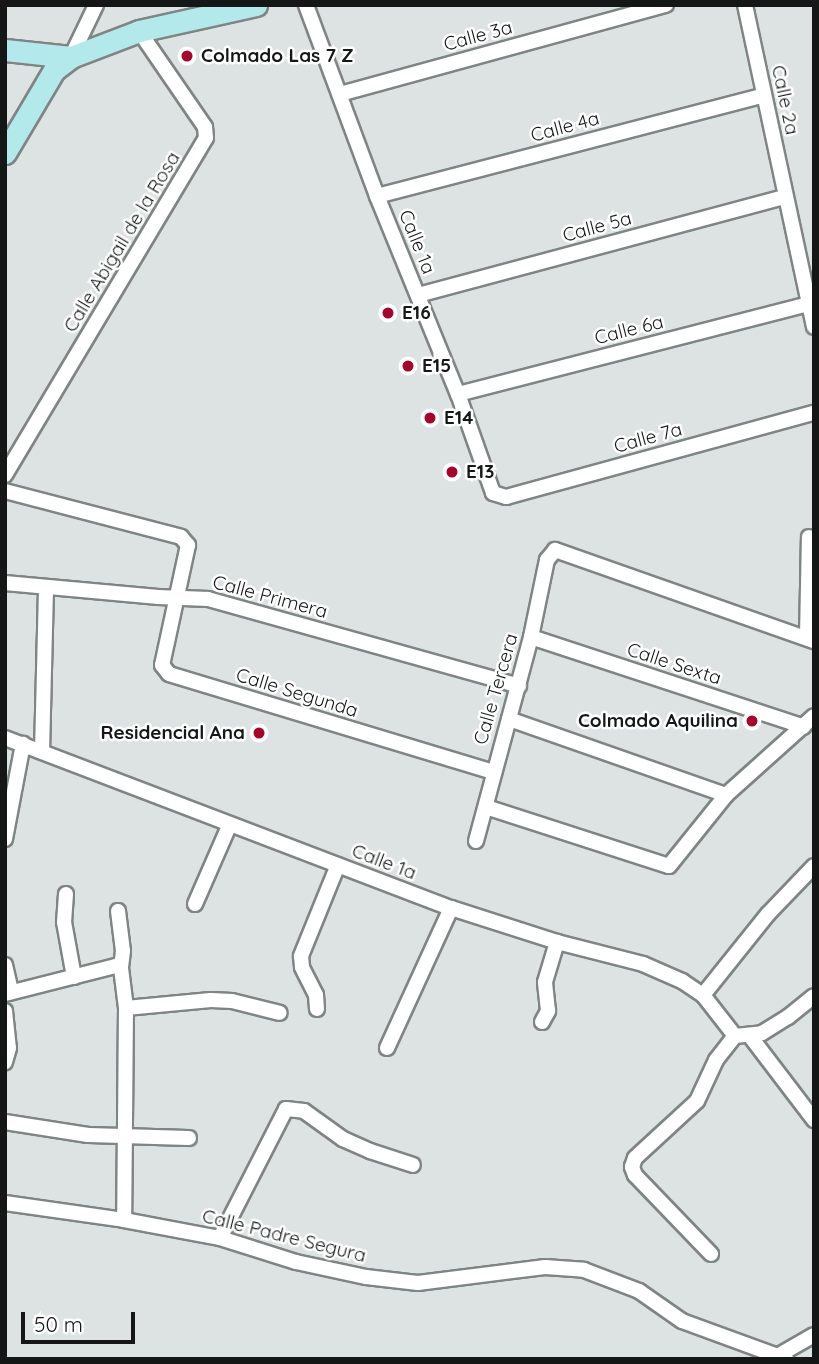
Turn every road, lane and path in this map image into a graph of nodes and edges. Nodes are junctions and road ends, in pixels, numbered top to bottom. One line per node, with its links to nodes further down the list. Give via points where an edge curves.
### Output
1 (96, 5): 8 (street)
2 (256, 5): 6 (main road)
3 (306, 5): 9 (street, Calle 1a)
4 (666, 5): 9 (street, Calle 3a)
5 (745, 5): 10 (street, Calle 2a)
6 (139, 31): 8 (main road); 19 (street, Calle Abigail de la Rosa, via 205,127 206,138)
7 (5, 50): 8 (main road)
8 (71, 57): 11 (main road, via 54,70)
9 (340, 94): 12 (street, Calle 1a)
10 (764, 95): 12 (street, Calle 4a); 13 (street, Calle 2a)
11 (5, 153)
12 (377, 196): 14 (street, Calle 1a)
13 (785, 197): 14 (street, Calle 5a); 15 (street, Calle 2a)
14 (418, 295): 17 (street, Calle 1a)
15 (811, 309): 16 (street, Calle 2a); 17 (street, Calle 6a)
16 (814, 327)
17 (458, 394): 21 (street, Calle 1a)
18 (814, 414): 21 (street, Calle 7a, via 506,497)
19 (5, 475)
20 (5, 491): 25 (street, via 181,537 188,545)
21 (493, 493)
22 (809, 537): 27 (street)
23 (5, 583): 24 (street, Calle Primera)
24 (47, 587): 25 (street, Calle Primera); 33 (street)
25 (179, 597): 28 (street, Calle Primera, via 208,599); 34 (street, Calle Segunda, via 162,665 169,674)
26 (531, 637): 27 (street, Calle Tercera, via 547,560 555,550); 28 (street, Calle Tercera); 30 (street, Calle Sexta)
27 (810, 639)
28 (519, 686): 29 (street, Calle Tercera)
29 (509, 719): 34 (street, Calle Tercera); 35 (street)
30 (809, 722): 35 (street)
31 (5, 738): 32 (street, Calle 1a)
32 (23, 744): 33 (street, Calle 1a); 38 (street)
33 (42, 752): 37 (street, Calle 1a)
34 (493, 772): 36 (street, Calle Tercera)
35 (726, 795): 36 (street, via 669,866)
36 (486, 807): 39 (street, Calle Tercera)
37 (230, 824): 40 (street, Calle 1a); 43 (street)
38 (5, 839)
39 (475, 841)
40 (338, 865): 44 (street, Calle 1a); 54 (street, via 301,956)
41 (814, 866): 51 (street, via 768,914)
42 (66, 894): 49 (street, via 64,922)
43 (195, 904)
44 (451, 908): 46 (street, Calle 1a); 59 (street)
45 (118, 911): 48 (street, via 123,951)
46 (557, 942): 51 (street, Calle 1a, via 643,964); 57 (street, via 545,982 548,1011)
47 (5, 965): 50 (street)
48 (118, 967): 49 (street); 53 (street)
49 (74, 977): 50 (street)
50 (8, 993)
51 (704, 995): 58 (street, Calle 1a)
52 (814, 996): 58 (street, via 788,1017)
53 (126, 1008): 56 (street, via 232,1000); 63 (street)
54 (317, 1009)
55 (5, 1011): 60 (street, via 9,1032)
56 (280, 1013)
57 (542, 1022)
58 (743, 1036): 61 (street, Calle 1a); 69 (street, via 716,1060 697,1101 635,1158 632,1167)
59 (387, 1048)
60 (5, 1062)
61 (814, 1119)
62 (5, 1122): 63 (street)
63 (126, 1138): 64 (street); 67 (street)
64 (189, 1138)
65 (413, 1165): 68 (street, via 370,1152 304,1111 286,1109)
66 (5, 1203): 67 (street, Calle Padre Segura)
67 (124, 1220): 68 (street, Calle Padre Segura)
68 (220, 1238): 71 (street, Calle Padre Segura, via 296,1262 418,1283 545,1267 584,1270 639,1292 682,1321)
69 (710, 1254)
70 (814, 1335): 71 (street)
71 (783, 1357)

